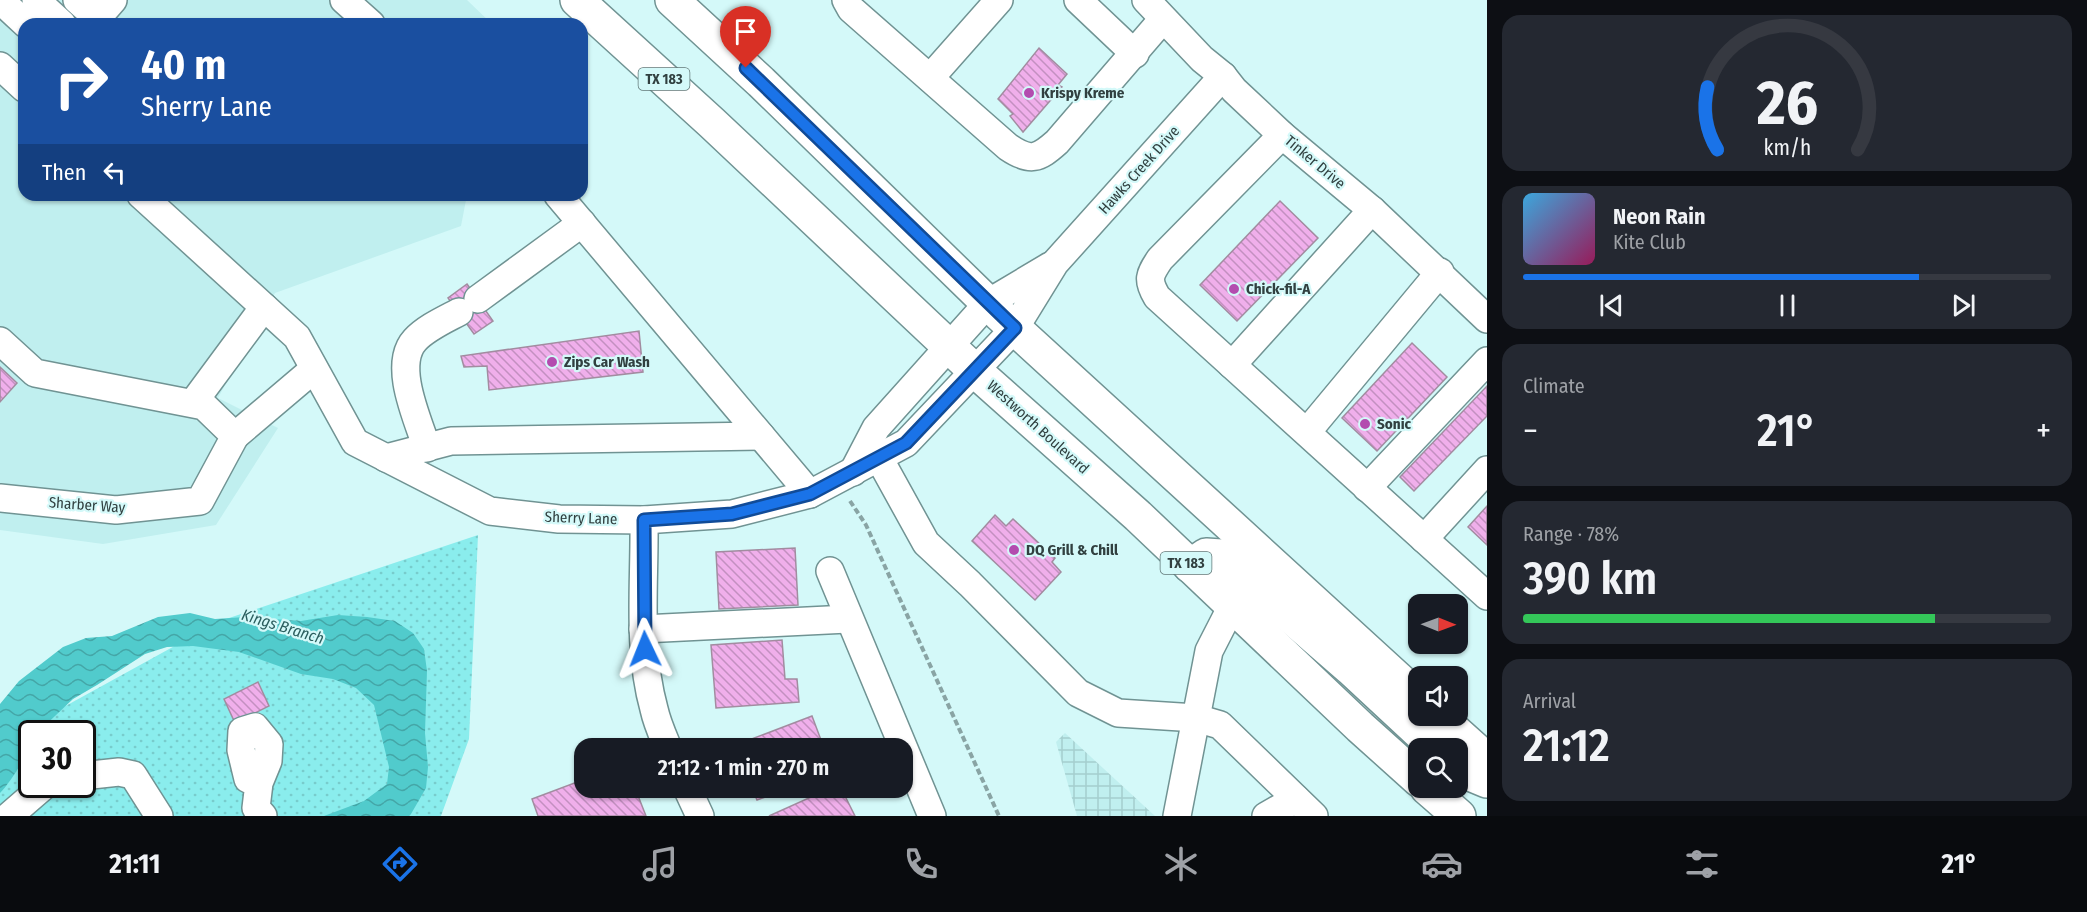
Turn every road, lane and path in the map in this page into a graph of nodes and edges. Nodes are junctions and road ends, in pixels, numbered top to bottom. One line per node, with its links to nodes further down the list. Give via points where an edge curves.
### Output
1 (0, 0): 14 (street)
2 (17, 0): 15 (street)
3 (36, 0): 16 (street)
4 (53, 0): 13 (street)
5 (77, 0): 13 (street)
6 (344, 0): 17 (street)
7 (577, 0): 35 (main road, Westworth Boulevard / TX 183)
8 (672, 0): 30 (main road)
9 (846, 0): 21 (street, via 851,9)
10 (999, 0): 21 (street)
11 (1078, 0): 18 (street)
12 (1154, 9): 18 (street); 20 (street, Tinker Drive)
13 (95, 17)
14 (20, 18)
15 (36, 18)
16 (56, 18)
17 (364, 18)
18 (1135, 54): 21 (street, via 1058,142 1035,157 1023,157 1008,147)
19 (0, 66): 22 (street)
20 (1223, 76): 23 (street, Tinker Drive); 28 (street, Hawks Creek Drive)
21 (930, 78)
22 (18, 82)
23 (1282, 135): 26 (street, Tinker Drive); 37 (street, via 1151,272 1150,285 1157,297)
24 (148, 201): 31 (street)
25 (563, 201): 27 (street)
26 (1372, 210): 29 (street, Tinker Drive); 37 (street)
27 (582, 223): 43 (street); 44 (street, via 413,342 407,355 406,376)
28 (1055, 263): 30 (street, Hawks Creek Drive); 33 (street, Hawks Creek Drive)
29 (1440, 272): 32 (street, Tinker Drive); 41 (street)
30 (988, 303): 33 (main road); 35 (street)
31 (264, 308): 38 (street, via 297,337); 40 (street)
32 (1486, 317)
33 (1015, 328): 39 (street, Sherry Lane); 60 (main road)
34 (0, 341): 40 (street, via 35,373)
35 (948, 346): 39 (main road, Westworth Boulevard / TX 183); 48 (street, via 876,428)
36 (1487, 361): 49 (street)
37 (1232, 365): 41 (street)
38 (314, 369): 42 (street); 45 (street, Sherry Lane, via 354,442)
39 (974, 370): 46 (street, Sherry Lane, via 906,443); 54 (main road, Westworth Boulevard / TX 183)
40 (199, 404): 42 (street)
41 (1307, 432): 49 (street)
42 (235, 436): 51 (street, Sharber Way, via 200,501 116,510)
43 (761, 436): 44 (street, via 451,441); 50 (street)
44 (427, 448): 45 (street)
45 (387, 458): 52 (street, Sherry Lane, via 490,511 559,519)
46 (879, 458): 48 (street, Sherry Lane); 61 (street, via 926,543 1078,693 1118,713)
47 (1487, 470): 53 (street)
48 (845, 476): 50 (street, Sherry Lane); 78 (path)
49 (1367, 488): 53 (street)
50 (810, 494): 52 (street, Sherry Lane, via 732,514)
51 (0, 498)
52 (644, 520): 59 (street)
53 (1424, 539): 56 (street)
54 (1190, 566): 57 (main road, Westworth Boulevard / TX 183); 64 (main road, via 1206,555 1221,556)
55 (830, 571): 58 (street)
56 (1487, 596)
57 (1232, 606): 61 (street, via 1209,651); 66 (main road, Westworth Boulevard / TX 183)
58 (848, 619): 59 (street); 77 (street)
59 (643, 629): 63 (street, via 654,709)
60 (1408, 688)
61 (1196, 718): 73 (street, via 1221,725); 79 (street)
62 (1449, 726): 65 (main road)
63 (664, 738)
64 (1425, 738)
65 (1487, 760)
66 (1408, 770)
67 (1468, 773): 69 (main road)
68 (96, 774): 75 (street, via 134,775)
69 (1487, 781)
70 (30, 798): 74 (street)
71 (691, 798): 76 (street)
72 (1438, 798): 81 (main road)
73 (1305, 807): 80 (street)
74 (9, 816)
75 (159, 816)
76 (699, 816)
77 (932, 816)
78 (999, 816)
79 (1177, 816)
80 (1266, 816)
81 (1459, 816)

